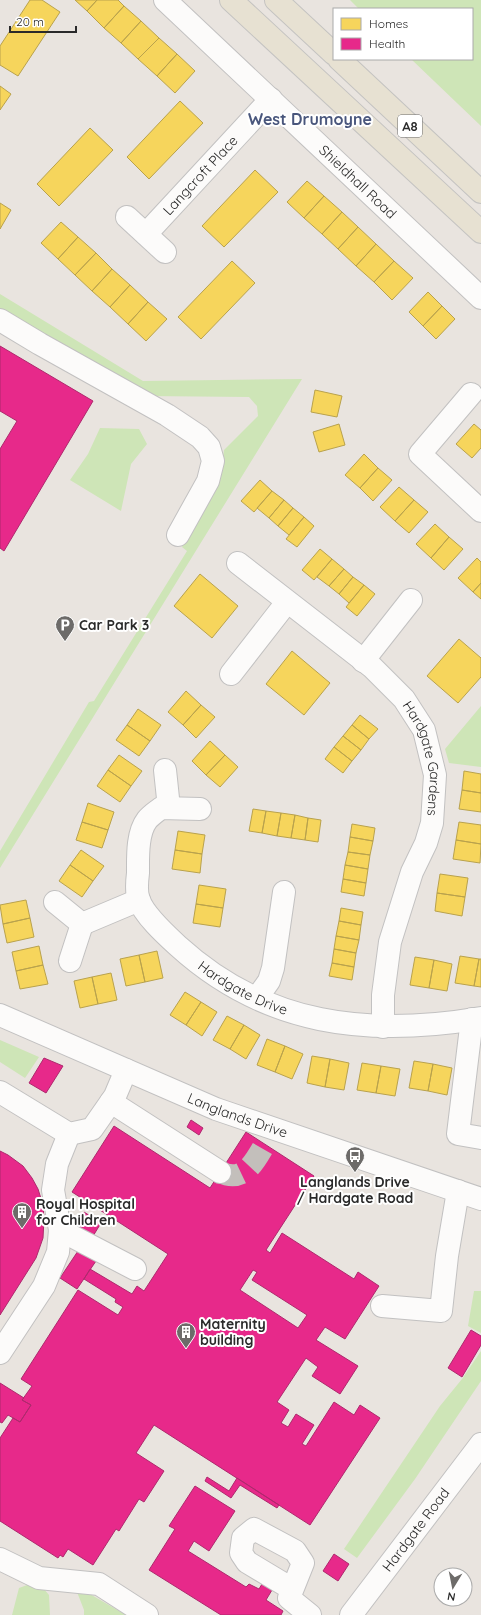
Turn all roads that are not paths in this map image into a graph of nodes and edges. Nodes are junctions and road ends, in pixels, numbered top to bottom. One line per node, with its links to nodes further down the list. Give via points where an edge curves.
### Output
1 (165, 0): 6 (street, Shieldhall Road)
2 (231, 0): 9 (main road, A8)
3 (276, 0): 4 (main road)
4 (333, 53)
5 (340, 60): 7 (main road, A8)
6 (271, 99): 10 (street, Langcroft Place); 12 (street, Shieldhall Road)
7 (481, 192)
8 (127, 217): 10 (street)
9 (481, 232)
10 (146, 234): 11 (street)
11 (165, 252)
12 (481, 298)
13 (0, 320): 16 (street, via 167,415 209,447 212,461 208,481)
14 (471, 394): 15 (street, via 420,454)
15 (481, 511)
16 (178, 535)
17 (238, 562): 19 (street, Hardgate Gardens)
18 (411, 600): 20 (street)
19 (287, 602): 20 (street, Hardgate Gardens); 21 (street)
20 (363, 661): 33 (street, Hardgate Gardens, via 404,698 424,730 435,775 432,823 410,879 390,942 383,995)
21 (231, 674)
22 (165, 770): 23 (street)
23 (169, 808): 24 (street); 26 (street, via 161,808 153,814 141,833 137,881)
24 (200, 809)
25 (284, 892): 30 (street, via 273,968 269,981)
26 (139, 900): 28 (street); 30 (street, Hardgate Drive, via 164,933 190,957 220,980)
27 (55, 902): 28 (street)
28 (82, 924): 29 (street)
29 (70, 961)
30 (257, 998): 33 (street, Hardgate Drive, via 301,1015 332,1022)
31 (0, 1014): 34 (street, Langlands Drive)
32 (476, 1018): 33 (street, Hardgate Drive); 38 (street, via 458,1134)
33 (383, 1027)
34 (126, 1070): 36 (street); 40 (street, Langlands Drive, via 216,1109 270,1136)
35 (0, 1092): 37 (street)
36 (111, 1102): 37 (street, via 92,1129); 39 (street)
37 (69, 1134): 42 (street, via 57,1164 53,1190)
38 (481, 1138)
39 (220, 1172)
40 (458, 1191): 41 (street, Langlands Drive); 44 (street, via 441,1311)
41 (481, 1199)
42 (60, 1230): 43 (street); 45 (street, via 58,1252 44,1286)
43 (135, 1269)
44 (382, 1306)
45 (0, 1353)
46 (481, 1444): 51 (street, Hardgate Road)
47 (0, 1559): 49 (street, via 39,1578 99,1584)
48 (292, 1589): 50 (street, via 289,1598)
49 (147, 1615)
50 (310, 1615)
51 (351, 1615)

